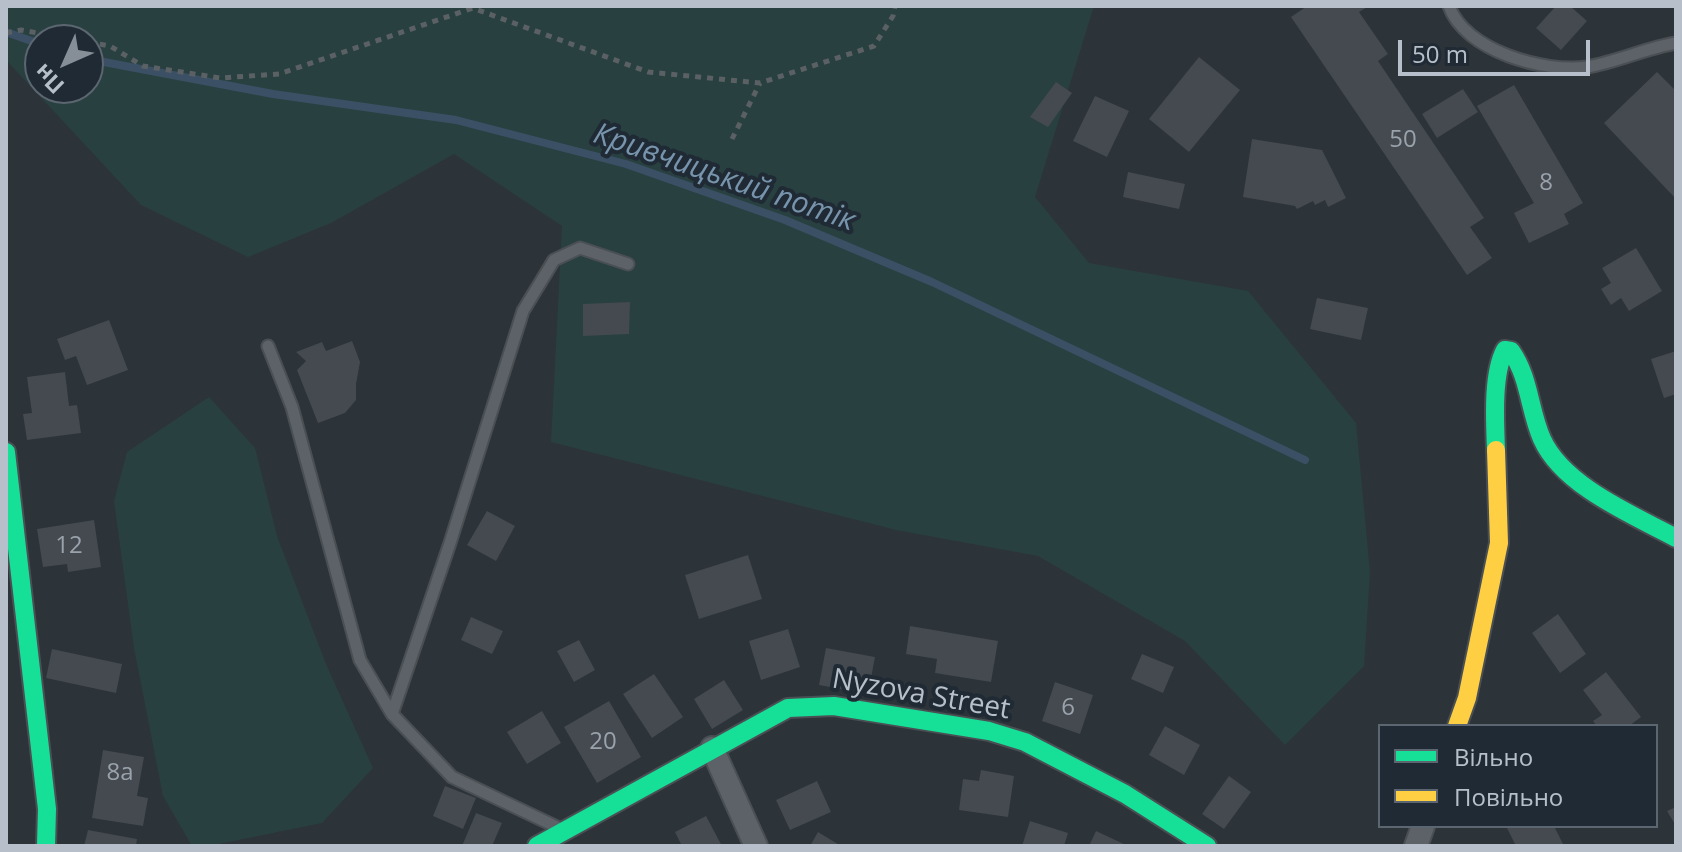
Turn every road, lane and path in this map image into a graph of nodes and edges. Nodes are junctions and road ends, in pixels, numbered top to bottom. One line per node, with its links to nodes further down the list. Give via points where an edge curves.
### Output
1 (467, 6): 4 (path)
2 (895, 6): 7 (path, via 874,46)
3 (1449, 6): 5 (lane, via 1475,38 1538,65 1588,66)
4 (476, 8): 6 (path, via 279,74 220,78 143,66); 7 (path, via 648,72)
5 (1676, 43)
6 (104, 45)
7 (760, 83): 8 (path)
8 (732, 139)
9 (628, 264): 14 (lane, via 580,248 554,260 523,311)
10 (268, 346): 14 (lane, via 292,407 360,660)
11 (6, 452): 13 (street)
12 (1676, 538): 15 (street, via 1566,474 1543,443 1515,355 1505,350 1495,415 1499,543)
13 (16, 611): 18 (street, via 47,809)
14 (392, 714): 17 (lane, via 452,777)
15 (1458, 724)
16 (712, 748): 17 (street, Nyzova Street); 20 (street); 21 (street, Nyzova Street, via 788,708 811,706 989,731 1025,742 1125,794)
17 (564, 830): 19 (street, Nyzova Street)
18 (46, 846)
19 (537, 846)
20 (756, 846)
21 (1207, 846)

